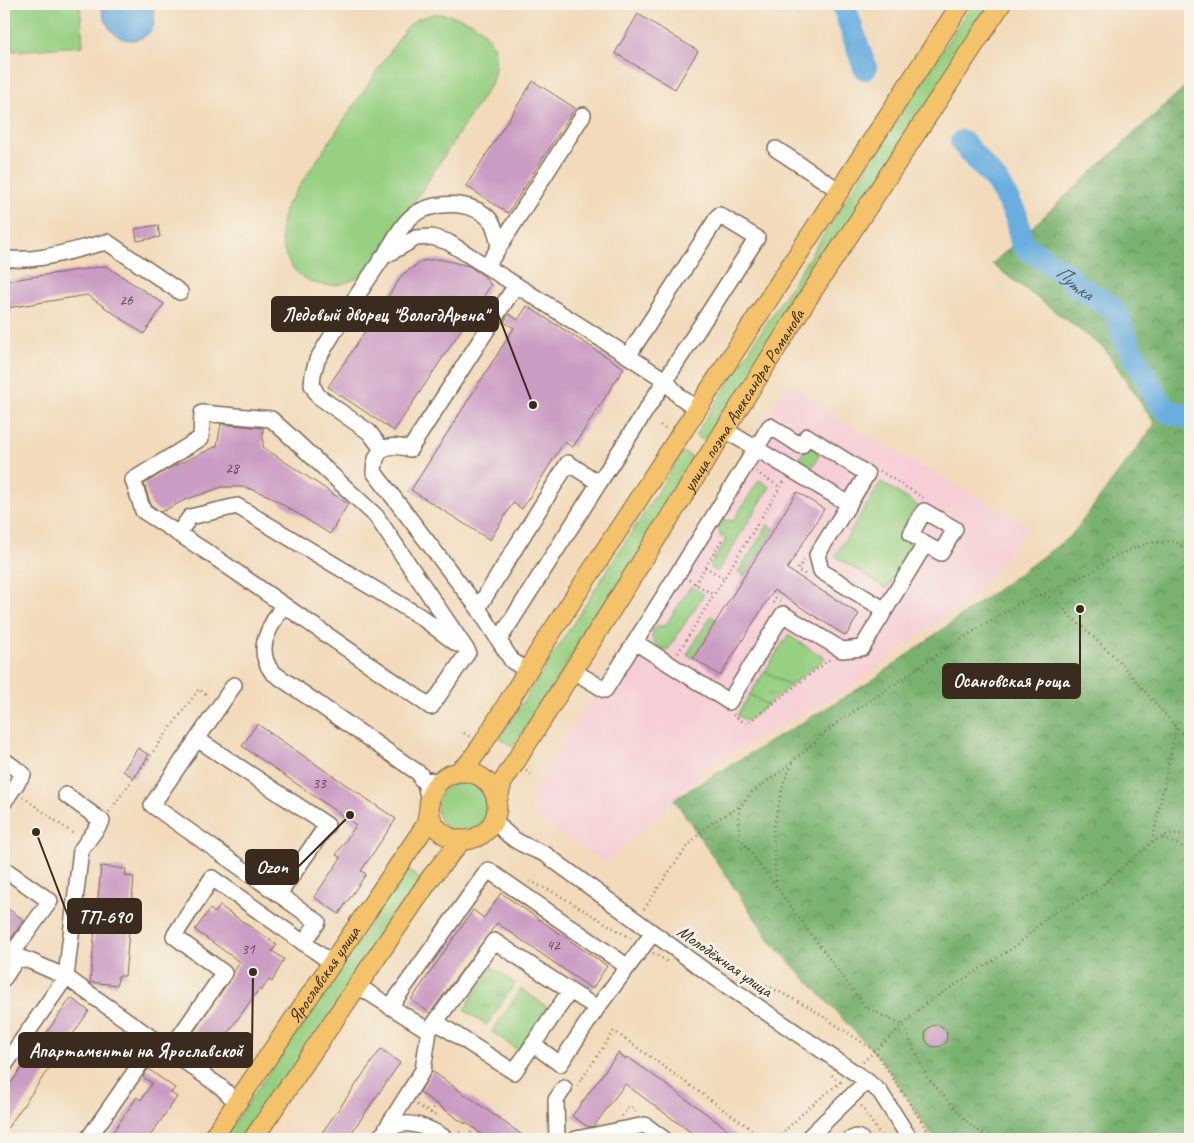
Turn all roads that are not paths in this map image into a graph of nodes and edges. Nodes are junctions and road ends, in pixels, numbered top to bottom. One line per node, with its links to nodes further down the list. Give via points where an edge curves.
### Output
1 (961, 4): 5 (main road, улица поэта Александра Романова)
2 (1001, 4): 15 (main road, улица поэта Александра Романова)
3 (583, 115): 6 (street)
4 (776, 149): 5 (street)
5 (840, 191): 14 (main road, улица поэта Александра Романова)
6 (499, 246): 7 (street, via 495,228 482,213 464,205 443,206 418,212 409,219); 9 (street)
7 (383, 257): 9 (street, via 416,238 432,237 448,242); 17 (street, via 317,360 312,385 318,396 369,432)
8 (4, 258): 11 (street, via 34,258 107,242)
9 (487, 266): 10 (street)
10 (516, 285): 12 (street); 17 (street, via 410,449 394,445)
11 (180, 292)
12 (628, 356): 13 (street); 13 (street, via 719,215 757,238)
13 (665, 380): 14 (street, via 678,396); 18 (street)
14 (697, 409): 28 (main road, улица поэта Александра Романова)
15 (725, 430): 16 (street); 29 (main road, улица поэта Александра Романова)
16 (757, 448): 19 (street); 19 (street, via 770,426 801,446 807,436 867,474); 26 (street)
17 (382, 449): 23 (street, via 375,459 374,472)
18 (599, 483): 23 (street, via 568,463); 25 (street)
19 (849, 504): 24 (street, via 818,555 820,571)
20 (178, 534): 22 (street); 27 (street, via 190,517 237,506 420,617); 27 (street, via 143,511 133,480 201,438 202,413 271,419 376,516)
21 (925, 544): 24 (street)
22 (283, 605): 27 (street, via 431,707); 34 (street, via 264,638 265,659 272,672 420,774)
23 (478, 608): 25 (street)
24 (885, 610): 26 (street, via 862,648 842,650 784,614 729,702)
25 (499, 640): 28 (street, via 512,661)
26 (635, 642): 29 (street, via 605,690)
27 (468, 652)
28 (527, 670): 33 (main road, улица поэта Александра Романова, via 469,763)
29 (572, 670): 38 (main road, улица поэта Александра Романова, via 502,783)
30 (234, 686): 31 (street)
31 (197, 739): 41 (street, via 152,805); 41 (street, via 327,825)
32 (4, 760): 36 (street, via 24,774)
33 (451, 775): 34 (street, via 435,781); 37 (main road, via 434,788); 38 (main road, via 466,772 481,777 492,788)
34 (421, 779): 37 (street, via 425,782)
35 (66, 795): 47 (street, via 102,821 81,850)
36 (8, 796)
37 (429, 805): 39 (main road, via 436,828 447,837); 45 (main road, Ярославская улица, via 426,825)
38 (495, 821): 39 (main road, via 477,838); 42 (street, Молодёжная улица, via 529,848 546,854)
39 (461, 841): 49 (main road, Ярославская улица, via 432,876)
40 (4, 869): 44 (street, via 50,901)
41 (279, 894): 43 (street, via 318,922)
42 (653, 933): 46 (street); 58 (street, Молодёжная улица)
43 (303, 943): 45 (street); 56 (street, via 212,878 174,936 224,973)
44 (11, 955): 47 (street); 48 (street)
45 (332, 963): 60 (main road, Ярославская улица)
46 (628, 966): 51 (street, via 488,870); 52 (street)
47 (66, 977): 54 (street); 57 (street)
48 (4, 978)
49 (358, 986): 51 (street); 64 (main road, Ярославская улица)
50 (570, 991): 52 (street); 53 (street, via 494,941); 55 (street)
51 (390, 1007): 53 (street)
52 (597, 1008): 55 (street, via 560,1064)
53 (433, 1027): 55 (street, via 514,1072); 61 (street, via 422,1070)
54 (157, 1040): 56 (street); 62 (street)
55 (533, 1044)
56 (170, 1050): 60 (street, via 225,1090)
57 (4, 1066)
58 (867, 1081): 69 (street); 72 (street, Молодёжная улица, via 880,1092)
59 (568, 1091): 66 (street, via 556,1100)
60 (236, 1102): 63 (main road, Ярославская улица)
61 (382, 1134): 65 (street, via 405,1124 428,1126)
62 (88, 1139)
63 (212, 1139)
64 (253, 1139)
65 (447, 1139)
66 (557, 1139)
67 (576, 1139): 68 (street, via 645,1125)
68 (664, 1139)
69 (807, 1139)
70 (851, 1139): 71 (street, via 856,1136)
71 (861, 1139)
72 (910, 1139)

